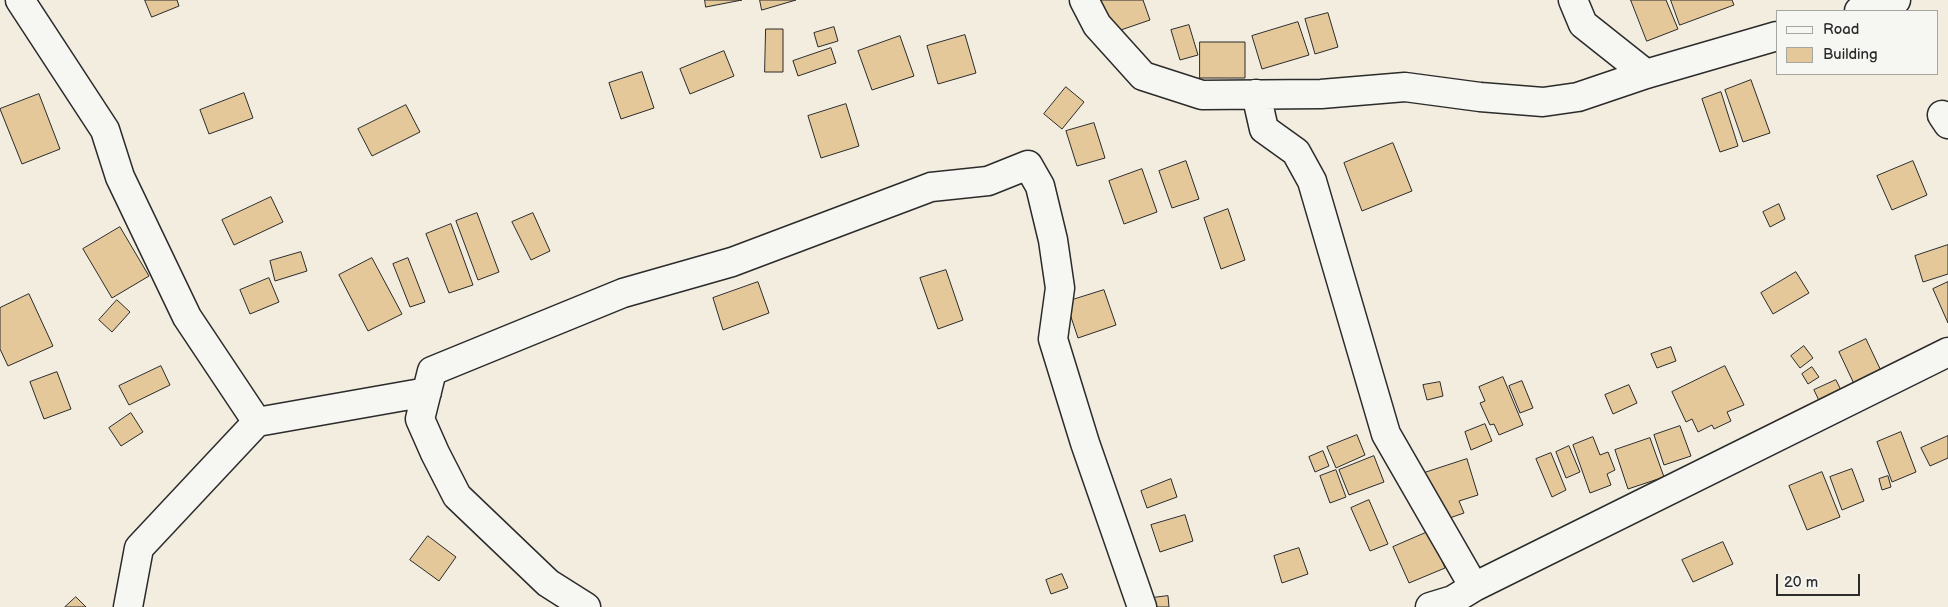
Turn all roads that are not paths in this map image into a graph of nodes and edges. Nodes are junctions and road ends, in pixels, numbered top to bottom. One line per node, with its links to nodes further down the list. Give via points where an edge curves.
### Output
1 (20, 0): 11 (street, via 105,130 120,177 187,317)
2 (1573, 0): 7 (street, via 1583,24)
3 (1896, 0): 5 (street)
4 (1085, 1): 8 (street, via 1097,25 1144,76 1202,94)
5 (1862, 10)
6 (1776, 36): 7 (street)
7 (1646, 74): 8 (street, via 1578,97 1543,102 1406,87 1321,94)
8 (1256, 94): 12 (street, via 1264,129 1296,152 1312,181 1386,434)
9 (1948, 352): 12 (street)
10 (427, 392): 11 (street); 14 (street, via 420,419 457,496 548,583); 15 (street, via 432,371 623,293 732,262 932,187 988,181 1028,166 1040,186 1060,288 1053,340)
11 (257, 422): 13 (street, via 139,548)
12 (1474, 587): 16 (street, via 1453,600)
13 (128, 607)
14 (586, 607)
15 (1142, 607)
16 (1430, 607)

